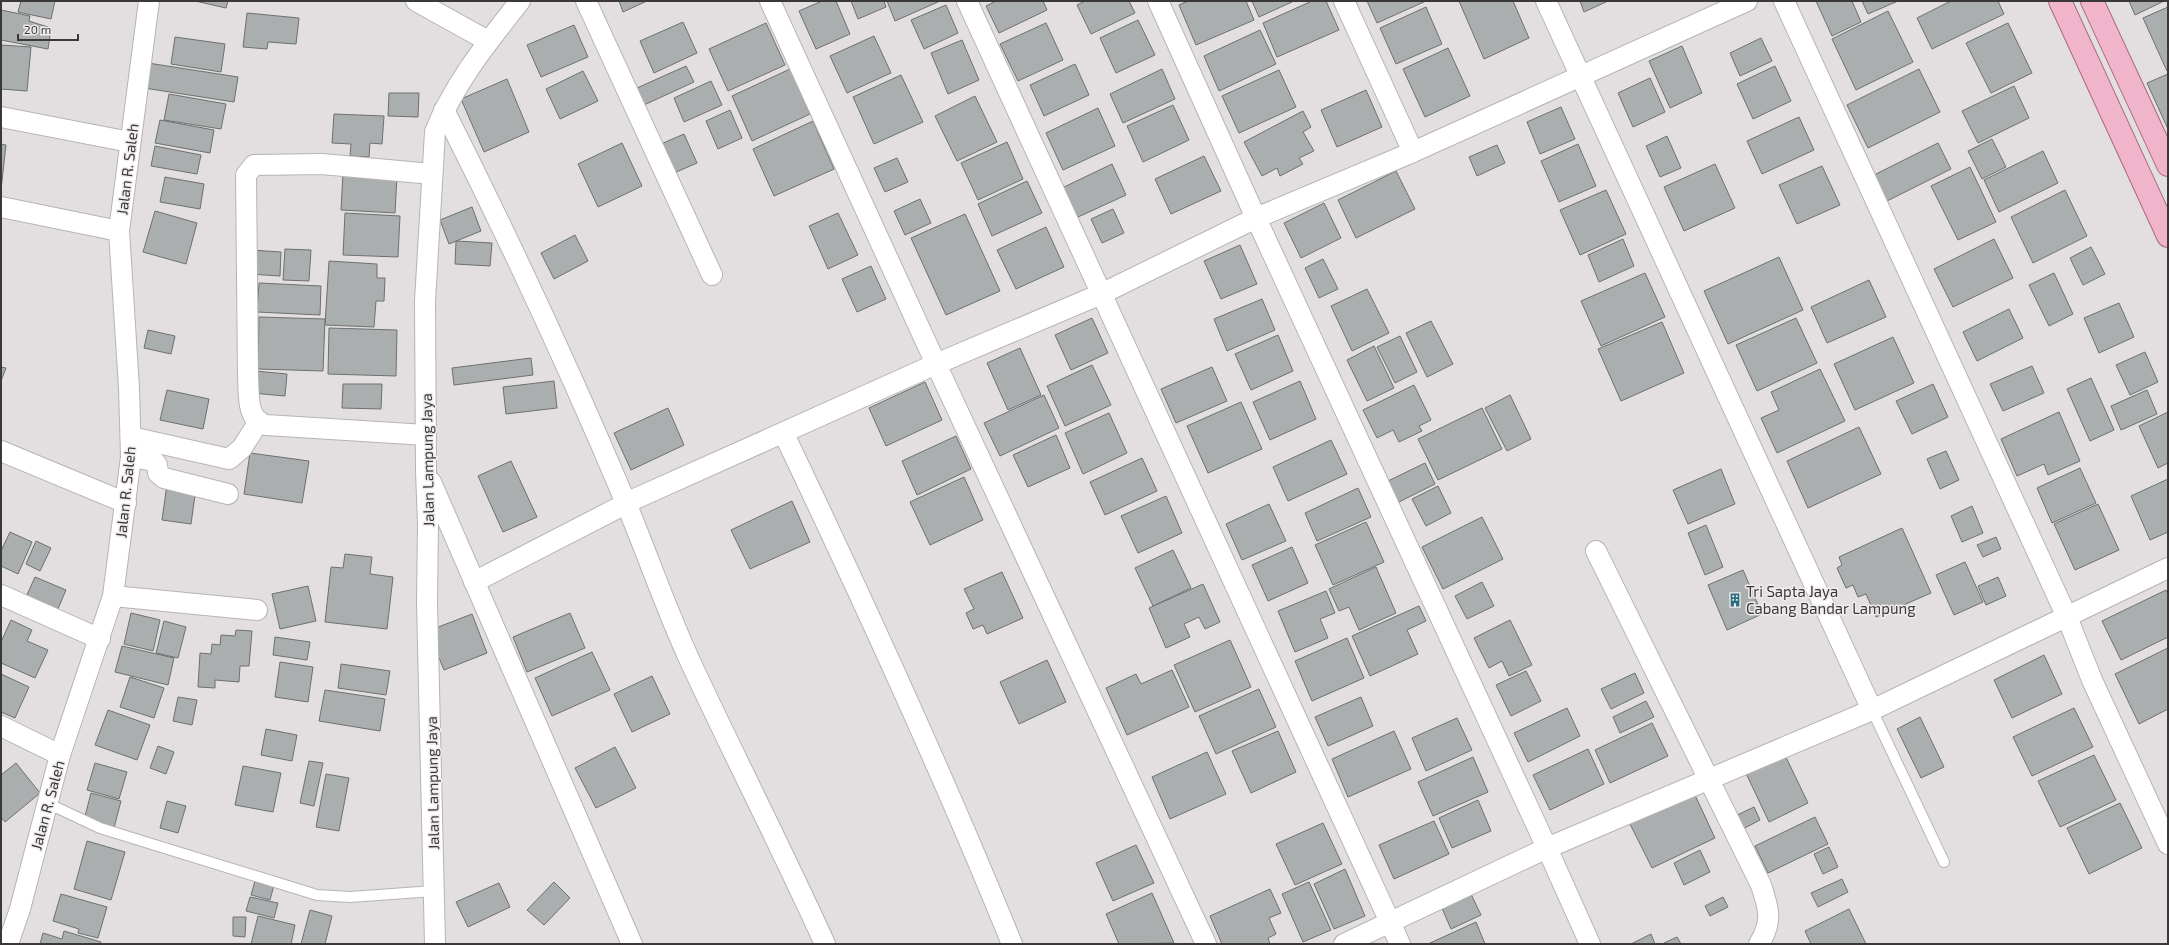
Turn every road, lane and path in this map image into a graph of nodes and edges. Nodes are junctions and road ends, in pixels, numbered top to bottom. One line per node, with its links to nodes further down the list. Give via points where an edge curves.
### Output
1 (149, 1): 20 (street, Jalan R. Saleh)
2 (416, 1): 14 (street)
3 (520, 1): 14 (street, Jalan Lampung Jaya)
4 (586, 1): 30 (street)
5 (770, 1): 32 (street)
6 (967, 1): 31 (street)
7 (1158, 1): 27 (street)
8 (1344, 1): 21 (street)
9 (1546, 1): 15 (street)
10 (1747, 1): 15 (street)
11 (1784, 1): 49 (street)
12 (2060, 1): 19 (main road)
13 (2092, 1): 18 (main road)
14 (488, 41): 16 (street, Jalan Lampung Jaya)
15 (1580, 76): 21 (street); 51 (street)
16 (444, 110): 24 (street, Jalan Lampung Jaya, via 435,132); 42 (street, via 526,277)
17 (1, 117): 20 (street)
18 (2150, 127): 19 (main road, via 2150,137 2141,145 2130,144); 22 (main road)
19 (2123, 138): 25 (main road)
20 (130, 142): 28 (street, Jalan R. Saleh)
21 (1413, 152): 27 (street)
22 (2168, 165)
23 (2168, 169): 25 (main road, via 2159,166 2150,169 2145,174)
24 (432, 174): 33 (street, via 322,164 256,164 250,168 246,175 248,376 250,408); 35 (street, Jalan Lampung Jaya, via 425,301)
25 (2144, 184): 29 (main road)
26 (1, 207): 28 (street)
27 (1256, 218): 31 (street); 57 (street)
28 (119, 231): 36 (street, Jalan R. Saleh)
29 (2168, 236)
30 (712, 275)
31 (1101, 294): 32 (street); 60 (street)
32 (936, 364): 34 (street); 66 (street)
33 (259, 421): 35 (street, via 266,425); 36 (street, via 242,448 229,459)
34 (784, 434): 42 (street); 65 (street, via 862,597 986,878)
35 (426, 435): 39 (street, Jalan Lampung Jaya)
36 (131, 437): 38 (street, Jalan R. Saleh)
37 (1, 451): 41 (street)
38 (131, 457): 40 (street, via 154,461 158,473 164,478); 41 (street, Jalan R. Saleh)
39 (426, 471): 45 (street); 59 (street, Jalan Lampung Jaya)
40 (228, 494)
41 (126, 502): 47 (street, Jalan R. Saleh)
42 (626, 504): 45 (street); 64 (street, via 690,661)
43 (1596, 550): 54 (street)
44 (2168, 568): 49 (street)
45 (474, 582): 63 (street)
46 (1, 595): 50 (street)
47 (113, 596): 48 (street); 50 (street, Jalan R. Saleh)
48 (258, 610)
49 (2067, 617): 51 (street); 56 (street, via 2092,680)
50 (100, 639): 53 (street, Jalan R. Saleh)
51 (1872, 710): 54 (street); 58 (lane)
52 (1, 726): 53 (street)
53 (60, 755): 55 (street, Jalan R. Saleh)
54 (1710, 779): 57 (street); 70 (street, via 1769,907 1769,919)
55 (47, 803): 59 (lane, via 100,828 317,895 350,897); 62 (street, Jalan R. Saleh, via 20,909)
56 (2168, 844)
57 (1547, 848): 60 (street); 69 (street)
58 (1944, 862)
59 (434, 891): 61 (street, Jalan Lampung Jaya)
60 (1390, 922): 67 (street); 68 (street)
61 (437, 940)
62 (8, 944)
63 (632, 944)
64 (826, 944)
65 (1012, 944)
66 (1206, 944)
67 (1344, 944)
68 (1400, 944)
69 (1590, 944)
70 (1759, 944)

